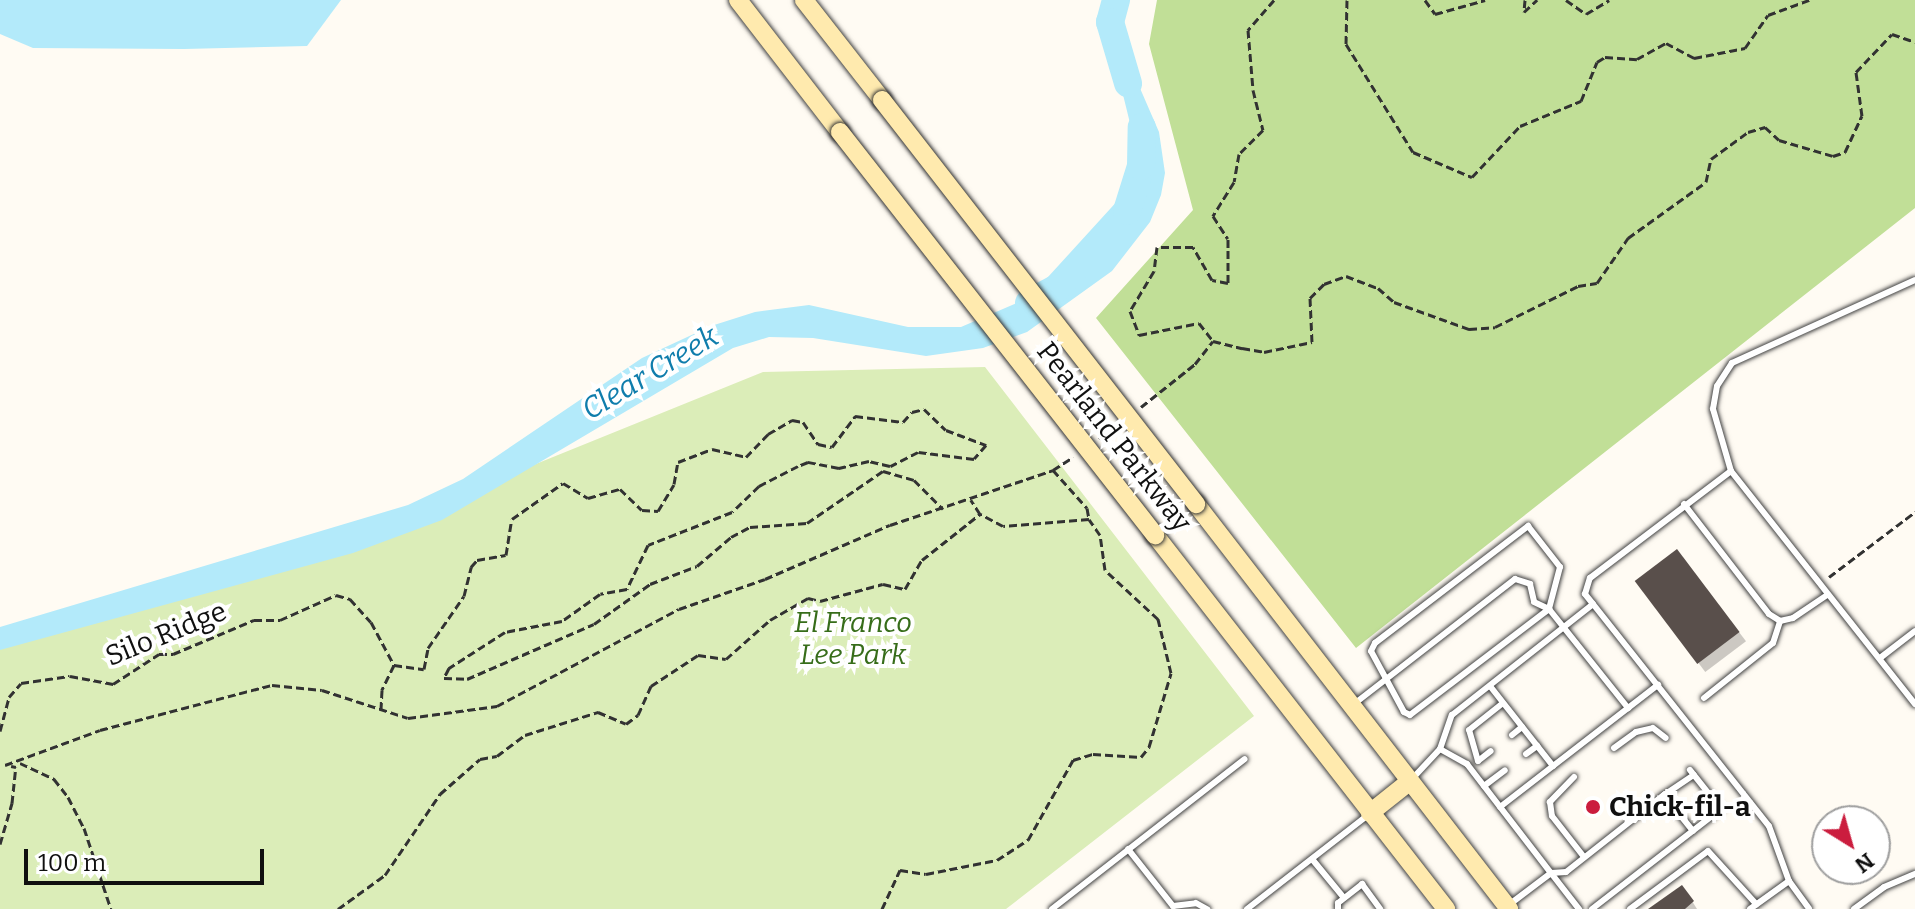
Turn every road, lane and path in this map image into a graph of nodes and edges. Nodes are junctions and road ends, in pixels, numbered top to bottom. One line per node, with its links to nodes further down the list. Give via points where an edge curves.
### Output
1 (738, 0): 60 (main road, Pearland Parkway, bridge)
2 (804, 0): 36 (main road, Pearland Parkway, bridge)
3 (1274, 0): 12 (path, via 1248,30 1263,130 1239,154 1234,182 1213,216 1228,239 1228,283 1212,280 1193,247 1157,247 1154,271 1130,311 1139,335 1199,323 1213,341 1264,352 1312,342 1310,298 1324,284 1346,276 1378,288 1394,302 1469,329 1495,327 1578,286 1597,283 1628,238 1706,182 1711,159 1748,132 1765,127 1779,140 1833,156 1845,152 1862,116 1856,72 1892,34)
4 (1347, 0): 11 (path, via 1346,44 1413,152 1472,177 1520,126 1581,101 1597,62 1605,57 1637,59 1666,43 1694,58 1745,48 1768,15)
5 (1425, 0): 6 (path, via 1435,14)
6 (1485, 0)
7 (1525, 0): 8 (path, via 1524,12)
8 (1537, 0)
9 (1566, 0): 10 (path, via 1586,14)
10 (1609, 0)
11 (1809, 0)
12 (1915, 42)
13 (1915, 280): 14 (lane, via 1732,363 1717,386 1713,409)
14 (1731, 471): 16 (lane); 21 (lane)
15 (970, 499): 17 (path); 19 (path); 20 (path, via 1053,470 1087,508)
16 (1684, 504): 23 (lane, via 1590,578 1585,594); 25 (lane, via 1750,591)
17 (943, 509): 29 (path, via 914,480 883,471 807,523 750,527 731,537 697,566 650,584 594,624 467,679 444,678 449,668 505,632 562,621 600,594 627,589 648,545 732,512 759,486 798,466 808,462 839,468 869,461 890,466 918,452 974,459 986,445 946,430 924,409 903,422 855,416 832,447 818,444 803,422 792,420 768,434 746,457 712,449 678,462 674,484 658,511 642,510 620,489 588,498 563,483 512,519 506,555 477,560 471,567 464,596 428,648 424,669); 38 (path, via 679,609 497,706 414,717)
18 (1915, 512): 21 (path)
19 (980, 514): 20 (path, via 1003,526); 74 (path, via 922,560 905,589 883,584 820,601 808,598 770,620 726,659 698,655 651,686 638,715 626,724 598,712 525,735 497,756 480,759 440,794 399,861)
20 (1089, 519): 75 (path, via 1100,535 1105,570 1158,619 1171,673 1149,747 1130,759 1093,754 1073,760 1028,840 997,860 926,874 900,870)
21 (1818, 585): 22 (lane)
22 (1826, 596): 25 (lane); 28 (lane)
23 (1593, 604): 26 (lane); 31 (lane)
24 (1549, 609): 26 (lane); 30 (lane, via 1534,602 1530,584 1515,579); 30 (lane, via 1410,715); 30 (lane, via 1560,567 1528,526 1375,643 1371,651)
25 (1780, 621): 33 (lane, via 1773,643)
26 (1564, 627): 32 (lane); 37 (lane)
27 (1915, 631): 28 (lane)
28 (1880, 658): 35 (lane)
29 (394, 665): 38 (path, via 382,690); 40 (path, Silo Ridge, via 371,622 350,599 336,595 280,620 254,620 173,654 159,654 113,684 70,676 21,683 9,697)
30 (1385, 679): 36 (lane)
31 (1658, 685): 37 (lane); 68 (lane, via 1769,826)
32 (1490, 686): 34 (lane); 45 (lane, via 1452,715)
33 (1704, 698)
34 (1503, 703): 39 (lane); 49 (lane, via 1469,730)
35 (1915, 704)
36 (1352, 707): 56 (main road, Pearland Parkway)
37 (1628, 708): 52 (lane)
38 (381, 712): 50 (path, via 322,690 272,685 100,730)
39 (1522, 727): 41 (lane); 43 (lane)
40 (0, 731)
41 (1512, 735)
42 (1666, 738): 44 (lane, via 1653,728 1636,732)
43 (1537, 746): 47 (lane); 52 (lane)
44 (1614, 748)
45 (1440, 749): 53 (lane); 56 (lane)
46 (1491, 751): 49 (lane)
47 (1526, 754)
48 (1245, 759): 63 (lane)
49 (1478, 761): 53 (lane)
50 (19, 763): 51 (path); 73 (path, via 54,779 68,797)
51 (2, 764): 62 (path, via 16,767)
52 (1553, 766): 59 (lane)
53 (1470, 767): 57 (lane)
54 (1505, 770): 57 (lane)
55 (1574, 777): 64 (lane, via 1550,802 1552,816)
56 (1409, 782): 60 (main road); 72 (main road, Pearland Parkway)
57 (1484, 786): 59 (lane)
58 (1664, 795): 61 (lane); 61 (lane, via 1692,772 1721,809); 64 (lane)
59 (1500, 807): 66 (lane)
60 (1370, 813): 65 (lane); 81 (main road, Pearland Parkway)
61 (1693, 831): 83 (lane)
62 (0, 844)
63 (1128, 849): 71 (lane); 76 (lane)
64 (1584, 857): 66 (lane, via 1566,872)
65 (1312, 859): 69 (lane); 78 (lane)
66 (1551, 873): 72 (lane); 82 (lane)
67 (1915, 874): 86 (lane, via 1884,887)
68 (1789, 881): 70 (lane); 85 (lane)
69 (1344, 898): 79 (lane); 80 (lane, via 1362,884)
70 (1753, 907): 84 (lane, via 1708,851)
71 (1173, 908): 77 (lane, via 1196,903)
72 (1508, 908)
73 (111, 909)
74 (338, 909)
75 (882, 909)
76 (1052, 909)
77 (1207, 909)
78 (1247, 909)
79 (1338, 909)
80 (1380, 909)
81 (1446, 909)
82 (1579, 909)
83 (1592, 909)
84 (1630, 909)
85 (1809, 909)
86 (1854, 909)

